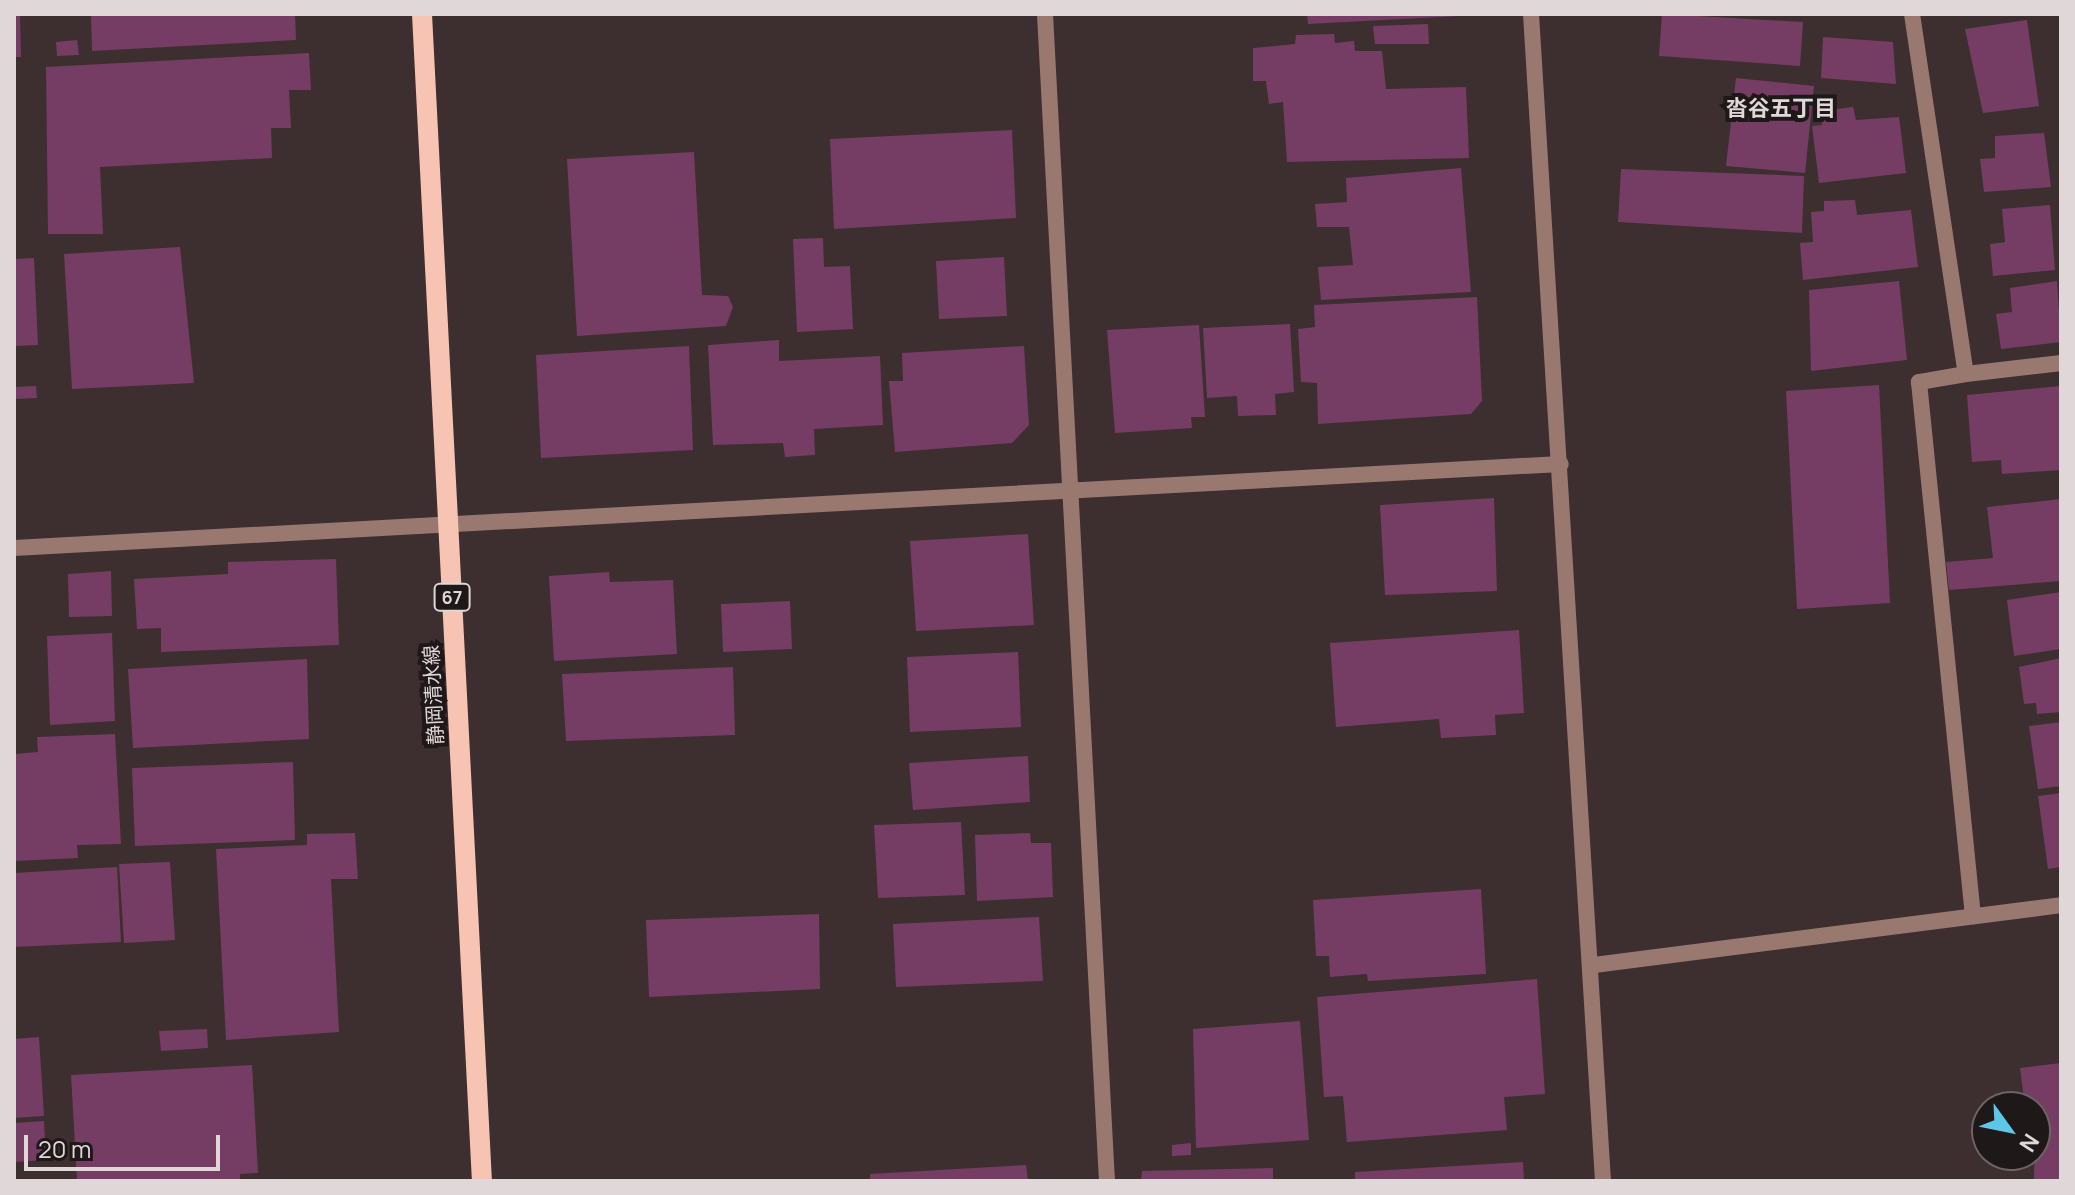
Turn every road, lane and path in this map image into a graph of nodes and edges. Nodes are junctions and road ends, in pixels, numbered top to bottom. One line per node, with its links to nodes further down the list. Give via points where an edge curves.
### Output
1 (422, 14): 9 (main road, 静岡清水線 / 67)
2 (1045, 14): 8 (street)
3 (1531, 14): 7 (street)
4 (1912, 14): 6 (street)
5 (2061, 363): 6 (street)
6 (1966, 374): 12 (street, via 1919,382)
7 (1561, 464): 8 (street); 13 (street)
8 (1071, 491): 9 (street); 15 (street)
9 (448, 521): 10 (street); 14 (main road, 静岡清水線 / 67)
10 (14, 548)
11 (2061, 905): 12 (street)
12 (1973, 916): 13 (street)
13 (1594, 965): 16 (street)
14 (482, 1181)
15 (1107, 1181)
16 (1603, 1181)

